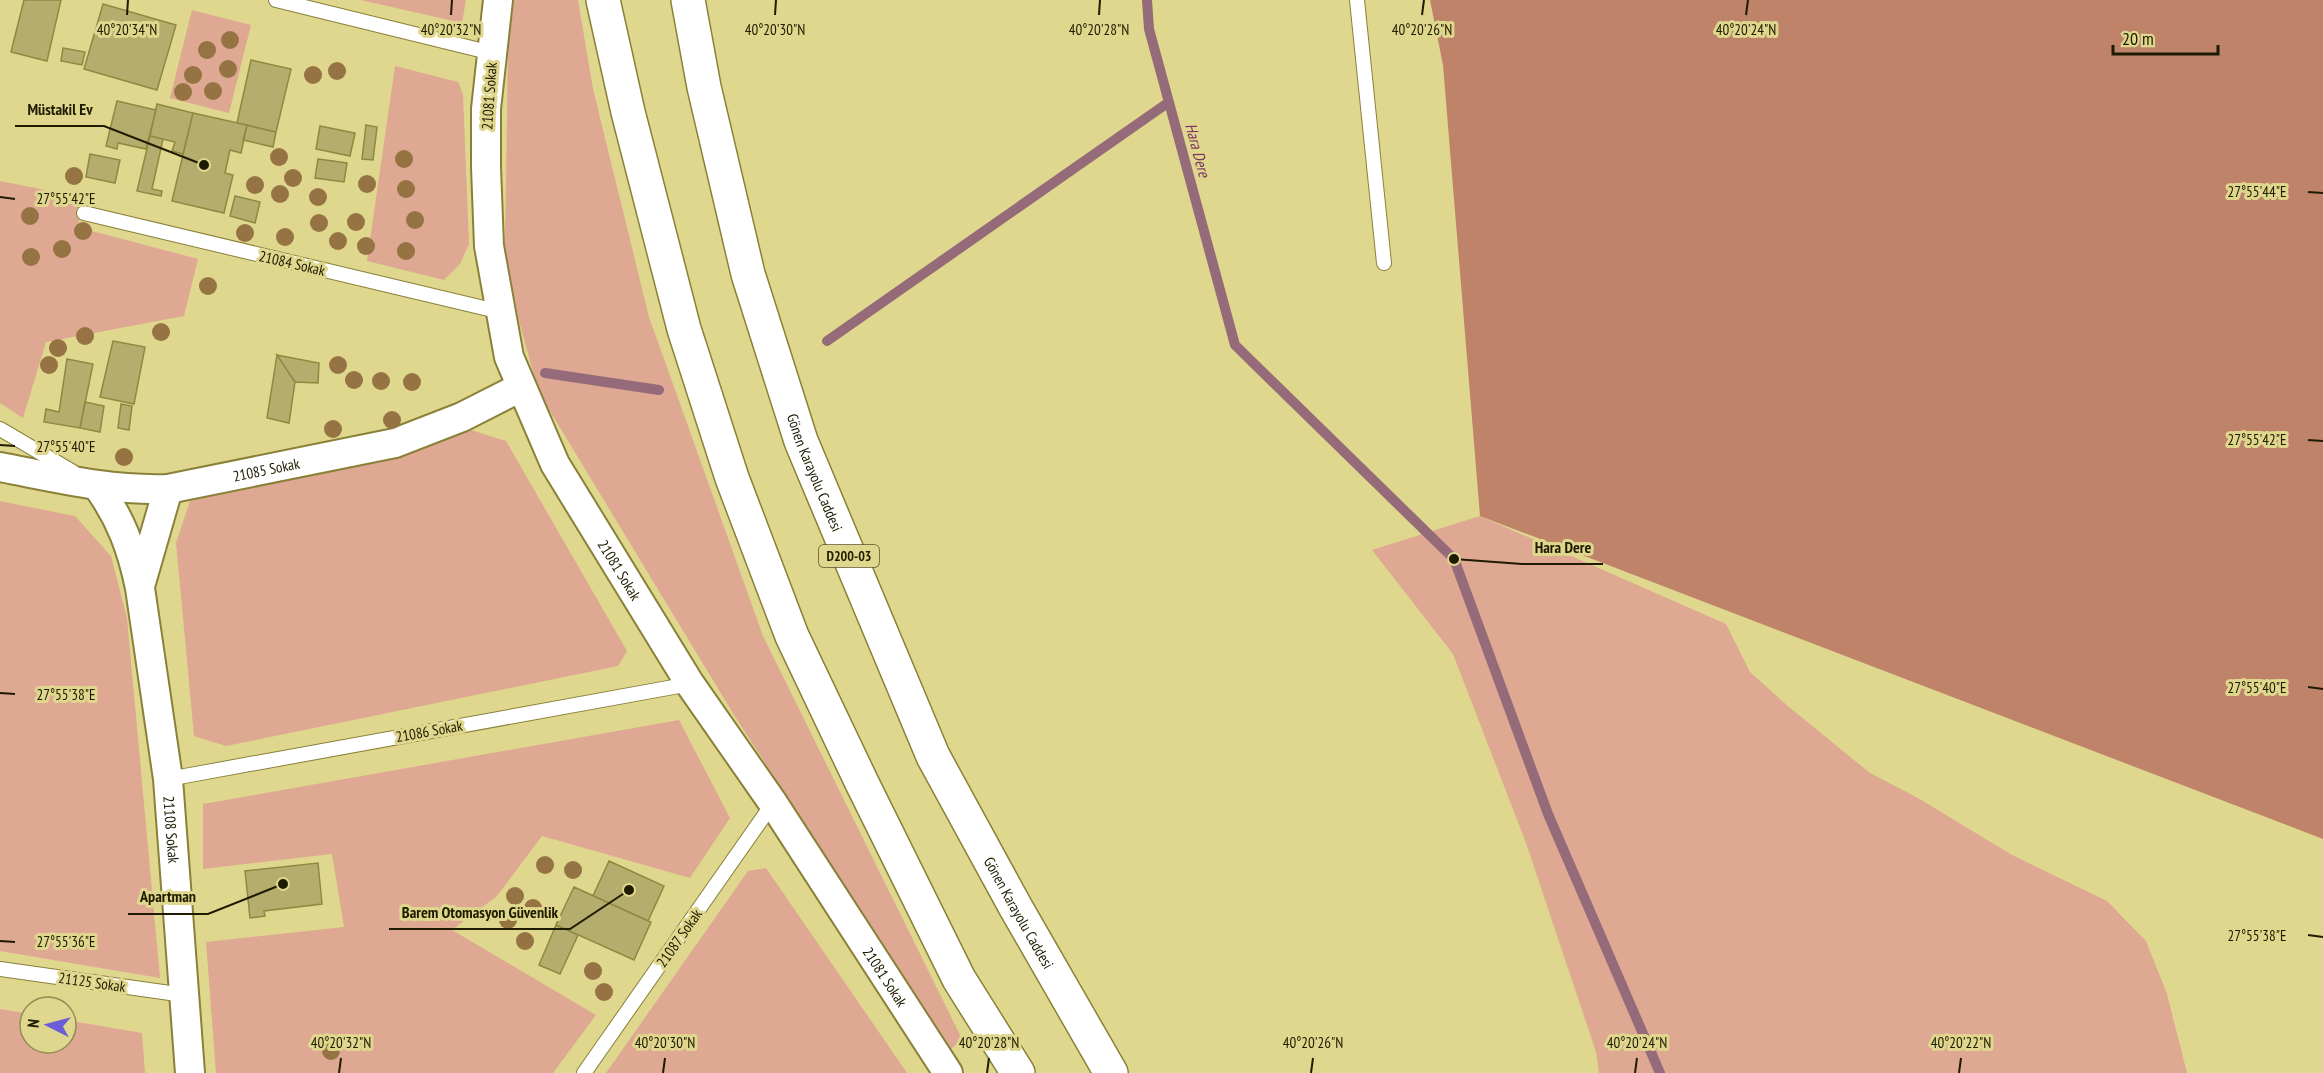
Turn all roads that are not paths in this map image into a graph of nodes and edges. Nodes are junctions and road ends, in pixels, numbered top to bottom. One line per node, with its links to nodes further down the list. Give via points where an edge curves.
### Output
1 (276, 0): 6 (lane)
2 (498, 0): 6 (street, 21081 Sokak)
3 (603, 0): 24 (highway, via 684,329 732,478 792,636 959,979)
4 (688, 0): 25 (highway, Gönen Karayolu Caddesi / D200-03, via 748,274 801,441 933,756)
5 (1357, 0): 8 (lane)
6 (492, 53): 9 (street, 21081 Sokak, via 486,109 486,167 489,246)
7 (84, 213): 9 (lane, 21084 Sokak)
8 (1384, 263)
9 (501, 312): 10 (street, 21081 Sokak, via 509,357)
10 (521, 387): 14 (street, 21085 Sokak, via 462,417 395,443); 16 (street, 21081 Sokak, via 555,464)
11 (0, 429): 13 (lane)
12 (0, 467): 13 (street, 21085 Sokak)
13 (98, 487): 14 (street, 21085 Sokak); 15 (street, 21108 Sokak, via 115,510 134,559)
14 (168, 489): 15 (street, 21108 Sokak)
15 (140, 588): 17 (street, 21108 Sokak)
16 (690, 684): 17 (lane, 21086 Sokak); 18 (street, 21081 Sokak)
17 (168, 779): 20 (street, 21108 Sokak)
18 (773, 803): 22 (lane, 21087 Sokak); 23 (street, 21081 Sokak)
19 (0, 969): 20 (lane, 21125 Sokak)
20 (184, 995): 21 (street, 21108 Sokak)
21 (190, 1073)
22 (584, 1073)
23 (948, 1073)
24 (1018, 1073)
25 (1111, 1073)

